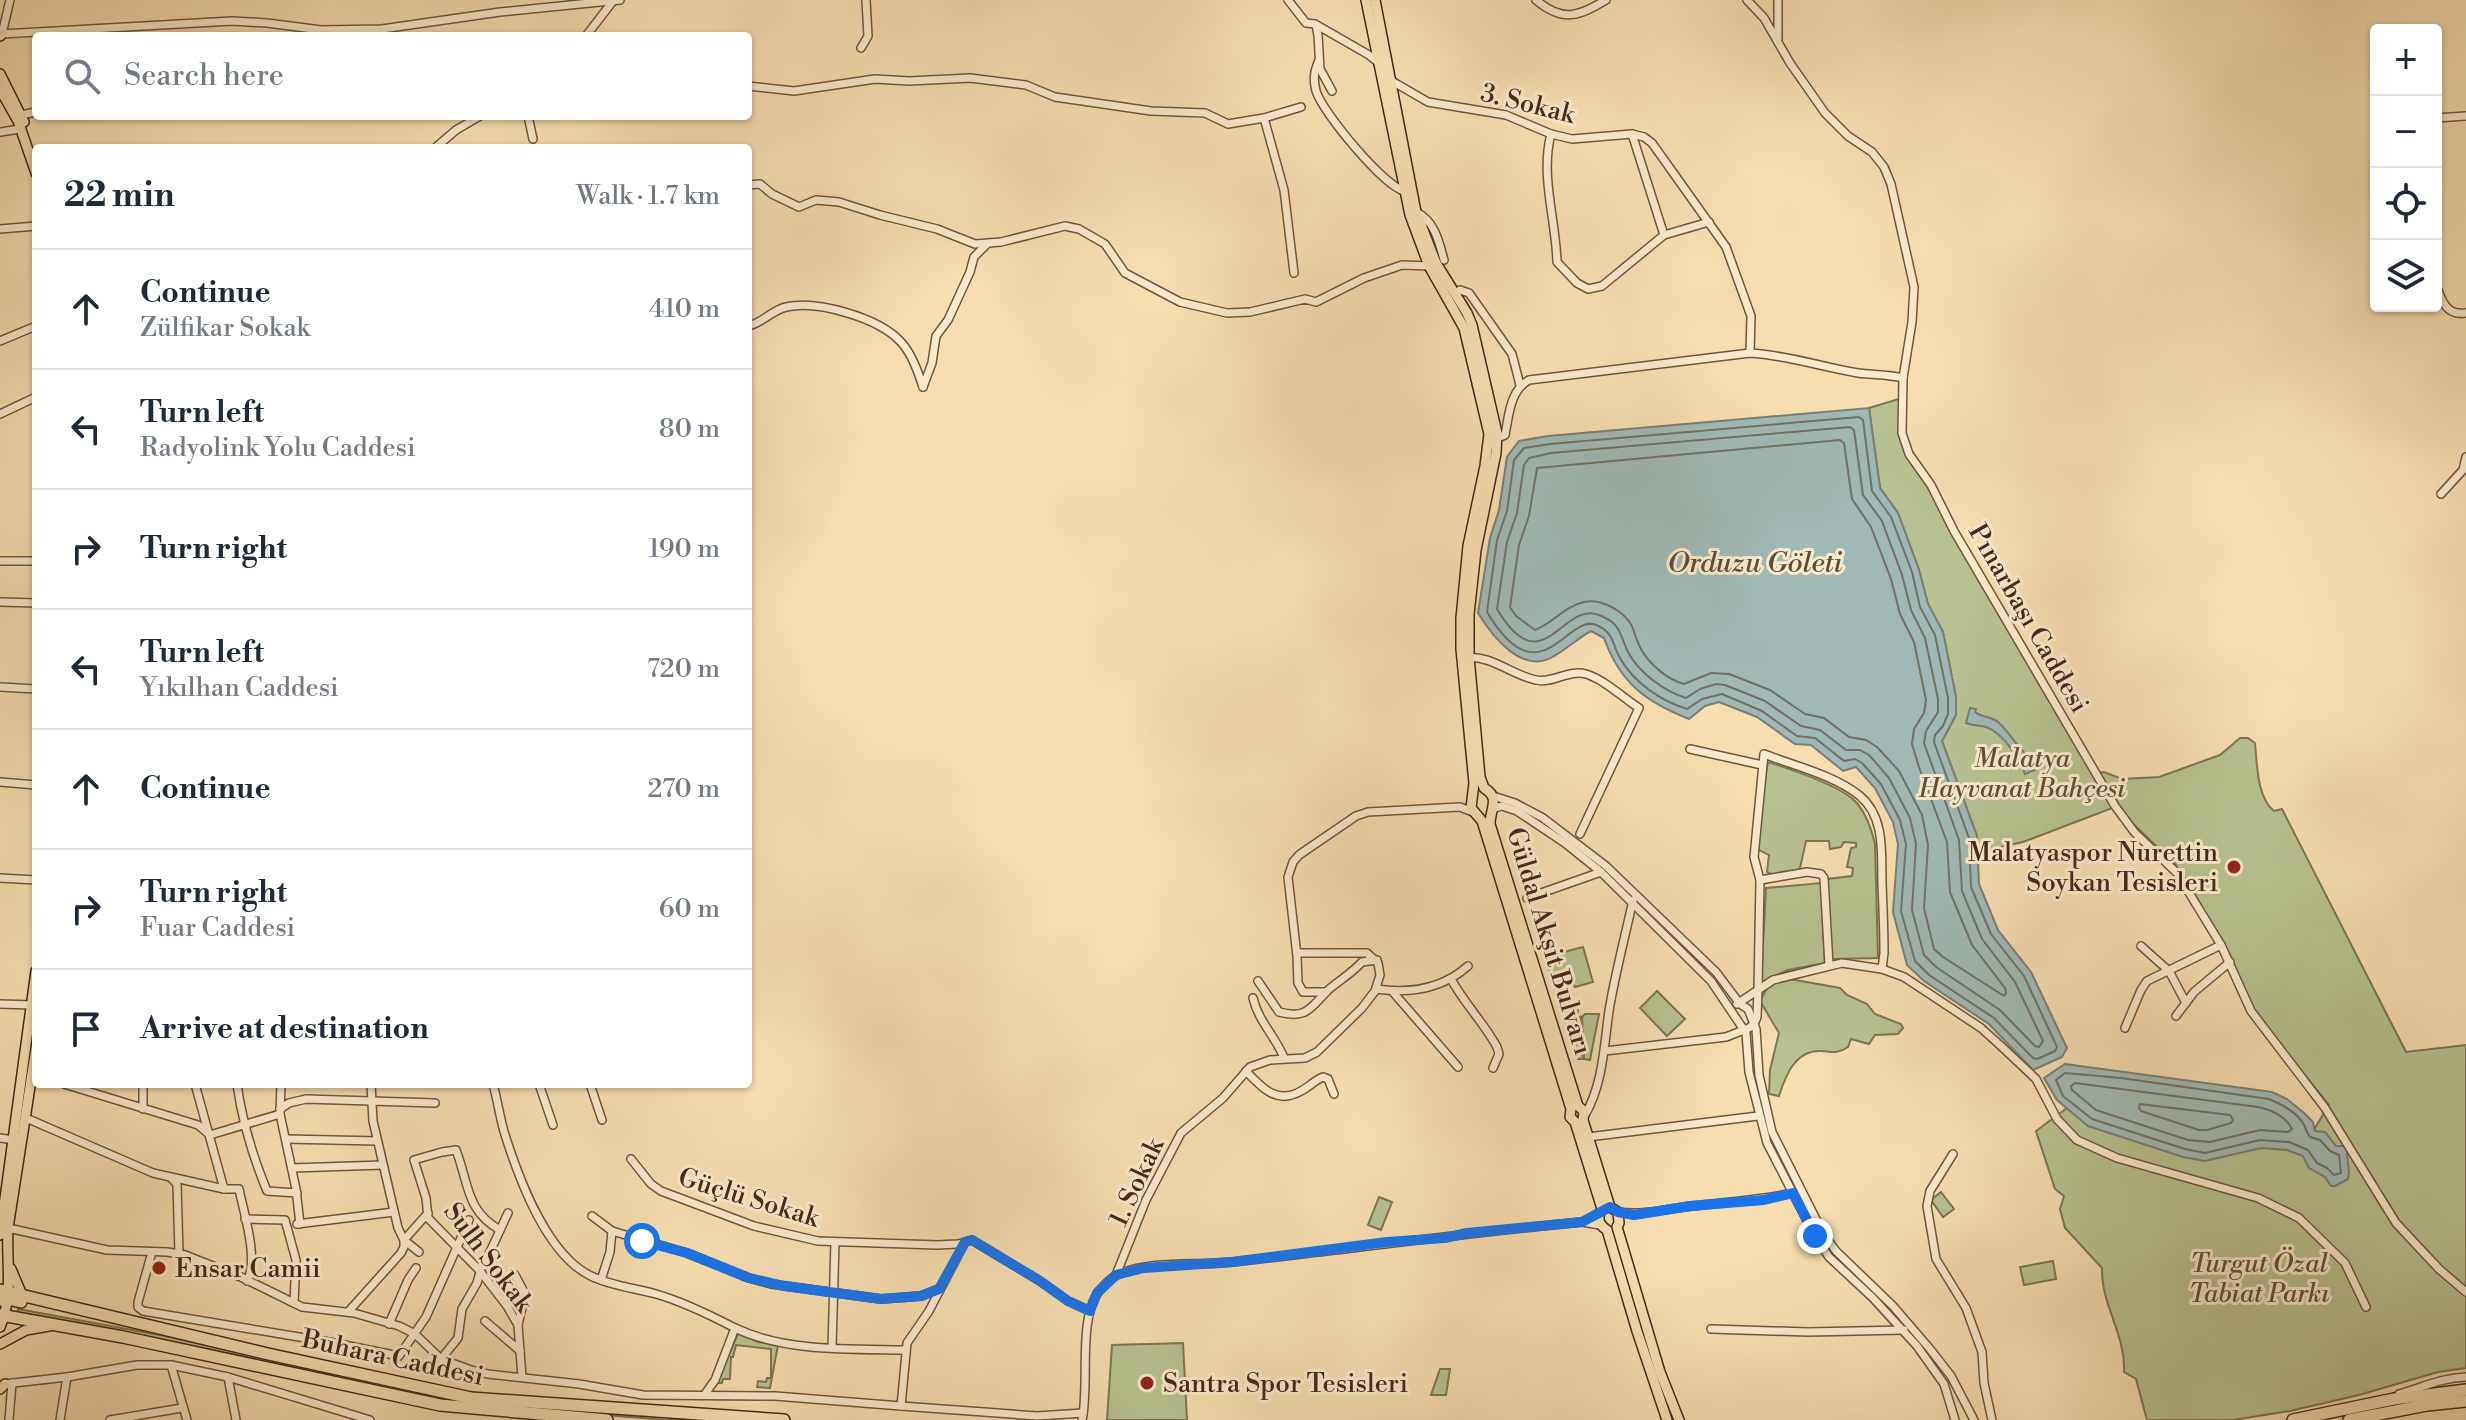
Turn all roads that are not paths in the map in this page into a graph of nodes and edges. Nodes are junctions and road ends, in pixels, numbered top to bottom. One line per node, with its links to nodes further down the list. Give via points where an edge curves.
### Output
1 (10, 0): 15 (street)
2 (866, 0): 17 (street, via 868,36)
3 (1288, 0): 11 (street, 3. Sokak, via 1306,23)
4 (1366, 0): 19 (main road, Güldal Akşit Bulvarı)
5 (1375, 0): 21 (main road, Güldal Akşit Bulvarı)
6 (1536, 0): 7 (street, via 1560,15 1582,14)
7 (1606, 0)
8 (1747, 0): 16 (street, Pınarbaşı Caddesi)
9 (1778, 0): 16 (street)
10 (616, 1): 12 (street, via 382,29 321,30 232,21); 13 (street)
11 (1315, 24): 18 (street); 19 (street, 3. Sokak)
12 (84, 32)
13 (589, 32)
14 (32, 34): 15 (street)
15 (1, 35)
16 (1777, 40): 57 (street, Pınarbaşı Caddesi, via 1825,113 1872,152 1891,184 1914,287)
17 (861, 48)
18 (1319, 60): 24 (street); 42 (street, via 1313,76 1331,117 1372,165)
19 (1379, 63): 21 (street, 3. Sokak); 42 (main road, Güldal Akşit Bulvarı)
20 (0, 74): 27 (main road)
21 (1390, 80): 35 (street, 3. Sokak, via 1428,102 1506,115); 48 (main road, Güldal Akşit Bulvarı, via 1416,212)
22 (752, 86): 29 (street, via 794,91 875,79 970,78 1026,85 1055,97 1205,113 1228,124)
23 (0, 89): 33 (main road)
24 (1332, 91)
25 (1301, 107): 29 (street)
26 (32, 113): 27 (street)
27 (21, 115): 38 (main road)
28 (2466, 116): 30 (street)
29 (1264, 118): 49 (street, via 1284,190)
30 (2442, 118)
31 (473, 120): 39 (street)
32 (529, 120): 37 (street)
33 (20, 129): 34 (street); 40 (main road)
34 (0, 132)
35 (1551, 134): 36 (street, 3. Sokak, via 1572,139); 46 (street, via 1549,195 1557,262 1577,283 1588,289 1602,286)
36 (1632, 134): 43 (street, via 1652,143); 46 (street)
37 (533, 139)
38 (32, 144)
39 (440, 144)
40 (32, 162)
41 (752, 185): 47 (street, via 760,184 799,207 829,200)
42 (1404, 191): 48 (main road, Güldal Akşit Bulvarı, via 1412,224)
43 (1709, 222): 46 (street); 56 (street, via 1726,247 1751,316)
44 (32, 226): 45 (street)
45 (0, 229)
46 (1664, 235)
47 (986, 245): 48 (street, via 1048,228 1079,229 1105,244 1125,273 1180,302 1227,313 1305,299 1316,302 1402,265); 53 (street, via 974,257 936,336 923,387 896,337 835,308 782,308)
48 (1437, 263): 61 (main road, Güldal Akşit Bulvarı, via 1472,325)
49 (1294, 273)
50 (1460, 290): 58 (street, via 1469,293 1512,354)
51 (2442, 300): 52 (street, via 2452,312)
52 (2466, 313)
53 (752, 325)
54 (32, 328): 55 (street)
55 (0, 341)
56 (1750, 353): 57 (street); 58 (street)
57 (1903, 378): 88 (street, Pınarbaşı Caddesi, via 1902,433 1909,454 2115,807 2177,873)
58 (1520, 385): 61 (street, via 1510,404 1505,435)
59 (32, 397): 60 (street)
60 (0, 411)
61 (1493, 439): 68 (main road, Güldal Akşit Bulvarı)
62 (2466, 457): 63 (street, via 2463,470)
63 (2441, 494)
64 (0, 561): 65 (street)
65 (32, 561)
66 (0, 602): 67 (street)
67 (32, 603)
68 (1466, 657): 75 (main road, Güldal Akşit Bulvarı, via 1480,777); 80 (street, via 1486,659 1540,682 1585,673 1639,708)
69 (0, 687): 70 (street)
70 (32, 689)
71 (1690, 749): 72 (street)
72 (1762, 765): 84 (street, via 1754,857); 95 (street, via 1764,754 1823,776 1861,797 1871,810 1881,842)
73 (0, 782): 74 (street)
74 (32, 785)
75 (1476, 792): 76 (main road, Güldal Akşit Bulvarı); 77 (street); 79 (main road, Güldal Akşit Bulvarı)
76 (1493, 796): 78 (main road, Güldal Akşit Bulvarı); 85 (street, via 1543,818)
77 (1460, 807): 79 (street); 90 (street, via 1368,812 1299,855 1288,877)
78 (1492, 810): 79 (street); 81 (street, via 1502,806 1517,811); 134 (main road, Güldal Akşit Bulvarı, via 1490,824)
79 (1476, 813): 139 (main road, Güldal Akşit Bulvarı)
80 (1580, 834)
81 (1601, 872): 86 (street); 87 (street)
82 (0, 878): 83 (street)
83 (32, 880)
84 (1760, 880): 93 (street, via 1821,874); 100 (street)
85 (1634, 892): 87 (street); 106 (street, via 1716,972)
86 (1527, 898)
87 (1632, 903): 108 (street, via 1711,981); 115 (street)
88 (2221, 945): 92 (street, Pınarbaşı Caddesi); 96 (street)
89 (2141, 946): 96 (street)
90 (1297, 953): 91 (street, via 1361,952); 102 (street, via 1303,992)
91 (1377, 960): 99 (street); 102 (street, via 1362,962)
92 (2230, 962): 104 (street); 186 (street, Pınarbaşı Caddesi, via 2255,1018 2325,1108 2392,1217)
93 (1829, 965): 95 (street); 100 (street, via 1784,976)
94 (1468, 966): 97 (street)
95 (1882, 969): 189 (street, via 1904,977 1985,1031 2036,1079 2057,1119 2077,1140 2117,1158 2258,1198 2299,1218 2345,1263)
96 (2169, 971): 104 (street); 112 (street, via 2143,986)
97 (1451, 979): 101 (street, via 1414,991); 118 (street, via 1497,1047)
98 (1258, 981): 102 (street, via 1284,1013 1304,1013)
99 (1376, 989): 101 (street); 116 (street, 1. Sokak, via 1317,1052)
100 (1758, 990): 106 (street); 111 (street)
101 (1392, 991): 117 (street)
102 (1326, 992)
103 (1253, 998): 116 (street)
104 (2186, 1003): 109 (street)
105 (0, 1004): 107 (street)
106 (1740, 1004): 108 (street); 111 (street)
107 (32, 1005): 120 (main road)
108 (1732, 1011): 110 (street)
109 (2176, 1016)
110 (1736, 1021): 113 (street); 114 (street)
111 (1754, 1024): 113 (street); 199 (street, via 1772,1132 1820,1229)
112 (2125, 1028)
113 (1744, 1030): 114 (street); 140 (street)
114 (1732, 1035): 115 (street)
115 (1605, 1051): 131 (street)
116 (1284, 1058): 119 (street, 1. Sokak)
117 (1458, 1067)
118 (1493, 1068)
119 (1246, 1071): 132 (street, via 1275,1096 1295,1094 1326,1077); 181 (street, 1. Sokak, via 1181,1133)
120 (30, 1076): 141 (main road); 149 (main road)
121 (77, 1088): 133 (street)
122 (99, 1088): 133 (street)
123 (143, 1088): 137 (street)
124 (196, 1088): 145 (street)
125 (238, 1088): 143 (street)
126 (281, 1088): 138 (street)
127 (371, 1088): 135 (street)
128 (494, 1088): 182 (street, via 505,1136 539,1222 568,1258)
129 (540, 1088): 144 (street)
130 (591, 1088): 142 (street)
131 (1595, 1092): 134 (street); 139 (street)
132 (1334, 1094)
133 (99, 1095): 137 (street)
134 (1575, 1096): 139 (main road, Güldal Akşit Bulvarı)
135 (372, 1100): 136 (street); 138 (street, via 306,1099 289,1103); 150 (street)
136 (435, 1103)
137 (143, 1109): 145 (street, via 198,1125)
138 (280, 1112): 143 (street); 148 (street)
139 (1579, 1113): 146 (main road, Güldal Akşit Bulvarı); 163 (main road, Güldal Akşit Bulvarı)
140 (1758, 1116): 146 (street); 158 (street)
141 (26, 1118): 155 (street); 167 (main road)
142 (602, 1120)
143 (245, 1125): 145 (street); 157 (street, via 267,1191)
144 (553, 1125)
145 (210, 1135): 156 (street)
146 (1588, 1137): 163 (main road, Güldal Akşit Bulvarı)
147 (0, 1138): 149 (street)
148 (287, 1139): 150 (street); 154 (street)
149 (14, 1140): 167 (main road)
150 (377, 1141): 153 (street)
151 (1953, 1154): 234 (street, via 1930,1191 1927,1206 1935,1255 1966,1308 1982,1352)
152 (631, 1159): 172 (street, Güçlü Sokak, via 665,1193 754,1226)
153 (383, 1165): 154 (street); 159 (street)
154 (292, 1168): 157 (street)
155 (172, 1179): 156 (street); 177 (street, via 177,1184)
156 (224, 1189): 164 (street, via 239,1189)
157 (297, 1193): 166 (street)
158 (1793, 1193): 163 (street); 200 (street, via 1829,1257)
159 (394, 1212): 166 (street); 171 (street)
160 (428, 1213): 169 (street, Sulh Sokak, via 413,1162 456,1150 473,1203 483,1219); 171 (street); 174 (street, Sulh Sokak)
161 (508, 1213): 169 (street)
162 (592, 1216): 170 (street)
163 (1609, 1218): 181 (street); 232 (main road, Güldal Akşit Bulvarı, via 1637,1331); 233 (main road, Güldal Akşit Bulvarı)
164 (245, 1219): 168 (street, via 285,1220); 183 (street, via 253,1262)
165 (469, 1220): 174 (street)
166 (300, 1224): 168 (street)
167 (2, 1227): 175 (street, via 107,1250); 187 (main road)
168 (287, 1227): 188 (street, via 296,1260)
169 (500, 1230): 179 (street)
170 (612, 1231): 182 (street); 185 (street, via 758,1281)
171 (404, 1240): 176 (street); 191 (street, via 401,1253)
172 (835, 1242): 173 (street, Güçlü Sokak); 185 (street)
173 (965, 1242): 184 (street); 190 (street, via 975,1242)
174 (458, 1247): 179 (street, Sulh Sokak); 201 (street)
175 (152, 1252): 177 (street); 201 (street, via 138,1307 143,1311 399,1356)
176 (419, 1252)
177 (179, 1254): 183 (street)
178 (416, 1268): 194 (street)
179 (480, 1271): 196 (street, Sulh Sokak); 206 (street, via 462,1309 458,1338)
180 (515, 1275): 196 (street, via 525,1294)
181 (1116, 1275): 190 (street, 1. Sokak, via 1097,1293)
182 (601, 1280): 197 (street, via 657,1294)
183 (247, 1281): 188 (street)
184 (939, 1289): 185 (street, via 881,1299); 204 (street)
185 (834, 1292): 203 (street)
186 (2466, 1292)
187 (8, 1297): 192 (highway); 220 (highway, Buhara Caddesi, via 471,1398)
188 (294, 1303): 191 (street)
189 (2366, 1307)
190 (1090, 1311): 221 (street)
191 (348, 1312): 194 (street)
192 (4, 1319): 195 (highway)
193 (485, 1321): 205 (street)
194 (389, 1324): 201 (street)
195 (58, 1325): 202 (main road, via 26,1330); 230 (highway, via 440,1405)
196 (518, 1325): 205 (street, Sulh Sokak)
197 (735, 1328): 203 (street, via 768,1341); 214 (street)
198 (1711, 1329): 200 (street)
199 (1913, 1329): 200 (street); 222 (street, via 1951,1376)
200 (1904, 1330): 223 (street, via 1944,1384)
201 (415, 1334): 206 (street)
202 (1, 1344)
203 (832, 1348): 204 (street)
204 (905, 1350): 218 (street)
205 (520, 1351): 210 (street, Sulh Sokak)
206 (441, 1359): 210 (street, via 471,1370)
207 (171, 1365): 208 (street); 209 (street); 219 (street)
208 (67, 1377): 212 (street); 225 (street)
209 (228, 1377): 228 (street); 229 (street)
210 (522, 1377): 215 (street)
211 (2466, 1377): 217 (street, via 2434,1381)
212 (3, 1384): 224 (street)
213 (2466, 1390): 217 (highway)
214 (705, 1394): 215 (street); 218 (street)
215 (643, 1395): 220 (street)
216 (2466, 1401): 236 (highway)
217 (2361, 1405): 235 (highway)
218 (901, 1406): 221 (street)
219 (182, 1408): 226 (street); 227 (street)
220 (644, 1410): 231 (highway, Buhara Caddesi)
221 (1080, 1414)
222 (1972, 1417): 223 (street, via 1961,1412)
223 (1955, 1418)
224 (9, 1420)
225 (60, 1420)
226 (110, 1420)
227 (187, 1420)
228 (236, 1420)
229 (370, 1420)
230 (607, 1420)
231 (784, 1420)
232 (1667, 1420)
233 (1679, 1420)
234 (1992, 1420)
235 (2293, 1420)
236 (2349, 1420)

